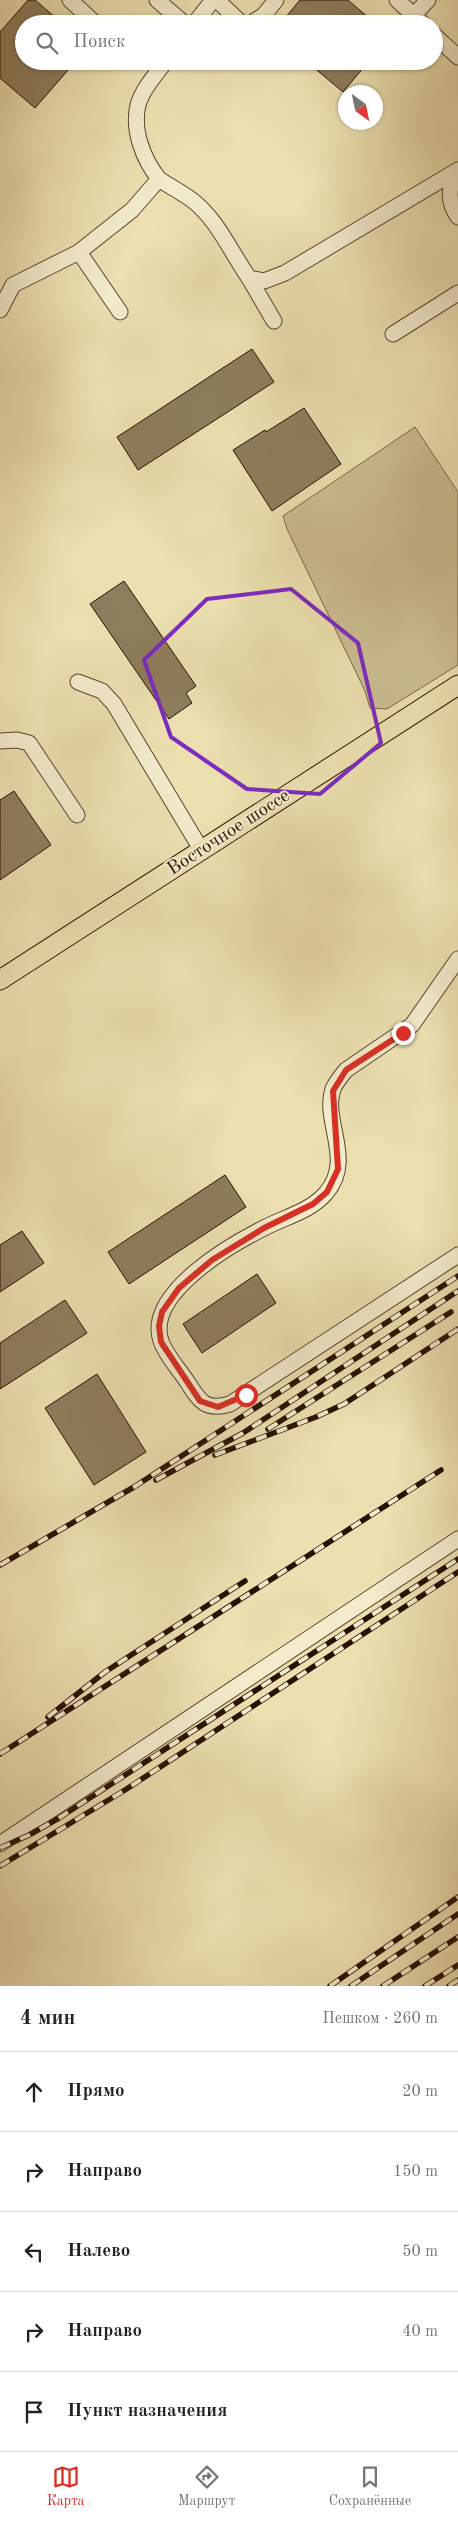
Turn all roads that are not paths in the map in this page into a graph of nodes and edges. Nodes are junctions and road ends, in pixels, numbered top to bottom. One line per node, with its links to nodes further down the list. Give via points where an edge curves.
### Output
1 (70, 0): 7 (lane)
2 (157, 0): 8 (lane)
3 (215, 0): 9 (lane); 10 (lane)
4 (276, 0): 11 (lane)
5 (396, 0): 12 (lane)
6 (428, 0): 13 (lane)
7 (86, 15)
8 (174, 15)
9 (202, 15)
10 (232, 15)
11 (263, 15)
12 (412, 15)
13 (420, 15)
14 (443, 43): 15 (lane)
15 (458, 57)
16 (160, 70): 18 (lane, via 138,104 136,125 147,161)
17 (458, 171): 19 (lane, via 449,195); 21 (lane, via 285,273 264,281)
18 (159, 178): 20 (lane, via 132,210); 21 (lane, via 203,210)
19 (458, 217)
20 (79, 252): 23 (lane, via 13,285); 24 (lane)
21 (249, 278): 25 (lane)
22 (458, 293): 26 (lane)
23 (0, 310)
24 (120, 312)
25 (274, 321)
26 (393, 334)
27 (78, 682): 31 (lane, via 102,691 114,704)
28 (458, 685): 31 (main road, Восточное шоссе)
29 (0, 741): 30 (lane, via 29,743)
30 (77, 815)
31 (202, 851): 33 (main road, Восточное шоссе)
32 (458, 959): 34 (lane, via 412,1025 346,1070 338,1080 332,1107 338,1169 327,1192 313,1204 235,1244 194,1273 162,1312 159,1326 161,1342 200,1401 218,1407 230,1404)
33 (0, 980)
34 (458, 1255)
35 (458, 1539): 36 (lane)
36 (0, 1844)

